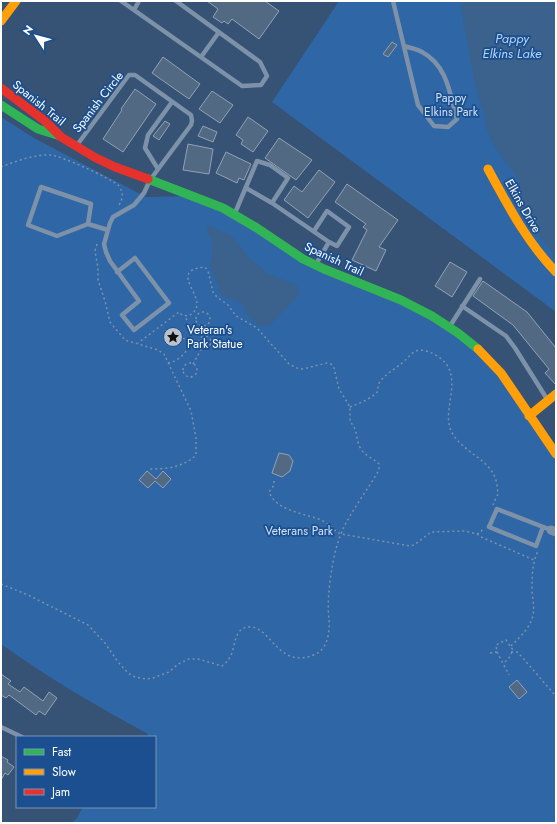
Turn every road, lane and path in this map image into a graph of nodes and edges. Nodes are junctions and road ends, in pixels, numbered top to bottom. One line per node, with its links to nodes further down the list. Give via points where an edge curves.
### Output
1 (16, 1): 7 (street)
2 (121, 1): 6 (lane)
3 (139, 1): 6 (lane)
4 (176, 1): 8 (lane)
5 (393, 1): 9 (lane)
6 (134, 10): 10 (lane)
7 (1, 22)
8 (219, 32): 10 (lane); 10 (lane, via 260,62 267,76 261,85 242,86)
9 (404, 46): 9 (lane, via 418,105 434,126 448,127 457,119 444,75 438,64 422,51)
10 (202, 57)
11 (1, 88): 14 (street, Spanish Trail, via 45,121)
12 (172, 102): 15 (lane, Spanish Circle, via 135,75 129,75); 17 (lane, via 148,135 145,148); 17 (lane, Spanish Circle, via 191,115 192,122)
13 (1, 105): 14 (street, Spanish Trail, via 38,129)
14 (61, 137): 15 (street, Spanish Trail)
15 (76, 146): 19 (street, Spanish Trail, via 96,158)
16 (1, 167): 22 (path, via 36,156 59,157 119,185 122,200)
17 (158, 169): 19 (lane, Spanish Circle)
18 (488, 170): 30 (street, Elkins Drive, via 536,251)
19 (150, 180): 23 (street, Spanish Trail, via 206,200); 25 (lane, Spanish Circle, via 134,205 113,217)
20 (246, 188): 21 (lane); 21 (lane, via 257,161 270,165 288,178); 23 (lane)
21 (272, 203): 26 (lane)
22 (115, 209)
23 (234, 214): 28 (street, Spanish Trail, via 302,259)
24 (88, 224): 24 (lane, via 56,236 28,225 41,187 91,204); 25 (lane)
25 (105, 229): 29 (lane, via 106,252); 40 (path, via 95,250 98,280 106,301 107,313 110,322 126,340)
26 (314, 231): 27 (lane); 27 (lane, via 327,211 349,226 336,246)
27 (329, 242): 28 (lane)
28 (316, 265): 35 (street, Spanish Trail, via 401,300)
29 (117, 272): 29 (lane, via 139,301 122,314 134,330 169,303 135,258)
30 (556, 272)
31 (480, 278): 32 (lane)
32 (462, 306): 35 (lane); 51 (lane, via 506,336)
33 (185, 315): 38 (path, via 191,331); 40 (path, via 179,312); 52 (path, via 193,314 198,304 188,282 188,275 198,268 205,267 217,297 228,305 236,316 257,328 289,364 303,369 327,362 331,364 339,389)
34 (204, 327): 34 (path, via 197,324 196,318 204,312 210,320); 37 (path)
35 (449, 327): 53 (street, Spanish Trail, via 481,352 500,373)
36 (173, 336): 38 (path)
37 (204, 336): 39 (path); 41 (path, via 210,338 211,343 208,348)
38 (191, 340): 39 (path); 42 (path, via 181,357)
39 (199, 341): 41 (path)
40 (138, 343): 42 (path, via 158,350 164,354)
41 (202, 348): 43 (path)
42 (168, 363): 55 (path, via 192,411 196,455 190,461 172,468)
43 (193, 365): 44 (path, via 186,365); 47 (path, via 196,371)
44 (183, 372): 45 (path); 46 (path)
45 (180, 374)
46 (186, 376): 47 (path); 48 (path)
47 (191, 376): 49 (path)
48 (185, 379)
49 (193, 380)
50 (556, 394): 51 (street)
51 (548, 401): 53 (street)
52 (350, 407): 57 (path, via 374,395 382,379 416,351 428,351 442,360 447,365 452,380 449,410 451,431 463,447 493,472 498,492); 60 (path, via 350,422 357,432 357,442 361,450 379,464 379,470)
53 (529, 416): 54 (street, Spanish Trail)
54 (556, 454)
55 (148, 469)
56 (274, 481): 60 (path, via 269,492 275,501 292,511 325,522)
57 (492, 508)
58 (484, 526): 61 (path)
59 (550, 530): 59 (lane, via 496,509 489,527 536,546)
60 (341, 534): 61 (path, via 410,546 431,532 465,531); 64 (path, via 332,566 329,629 325,644 322,650 302,657 279,650 264,633 251,627 245,628 236,637 231,656 222,666 189,659 169,672 153,678 135,677 118,662 88,625)
61 (477, 534): 63 (path)
62 (536, 555): 63 (path)
63 (534, 560): 65 (path, via 533,618)
64 (1, 584)
65 (511, 646): 66 (path, via 506,640 496,645); 67 (path)
66 (497, 652): 68 (path); 69 (path)
67 (512, 652): 69 (path); 71 (path, via 517,652)
68 (490, 653)
69 (503, 664): 70 (path)
70 (509, 675)
71 (554, 694)
72 (1, 727): 73 (lane)
73 (20, 736)

